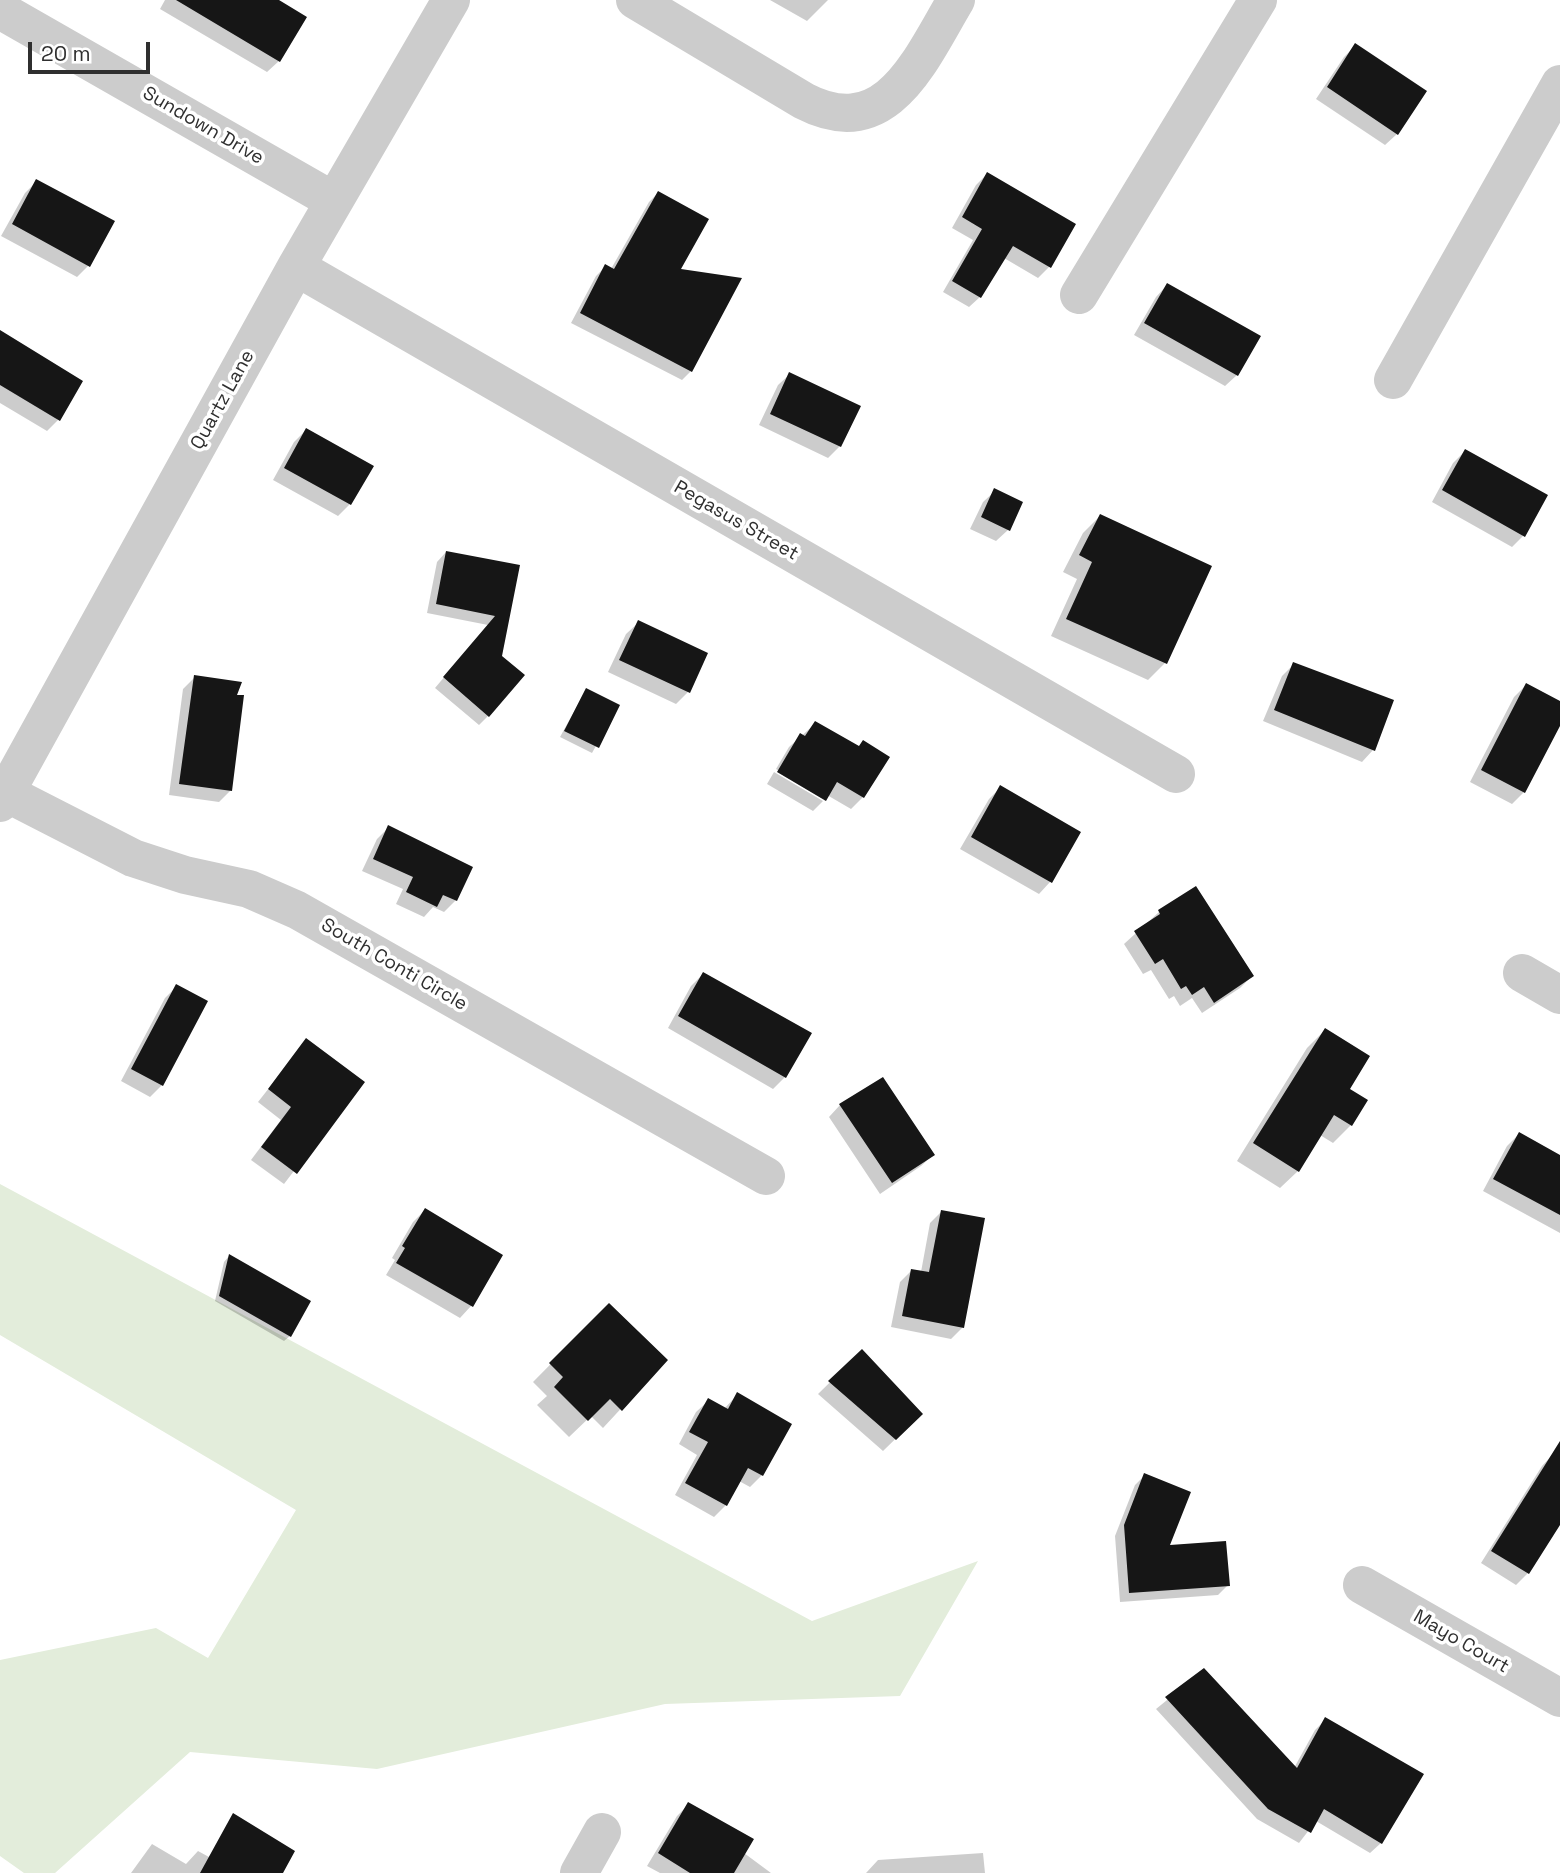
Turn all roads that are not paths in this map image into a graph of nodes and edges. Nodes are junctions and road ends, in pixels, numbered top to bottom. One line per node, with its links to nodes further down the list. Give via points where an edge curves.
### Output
1 (451, 0): 7 (street, Quartz Lane)
2 (635, 0): 3 (street, via 824,112 848,116 872,110 893,95 913,72)
3 (956, 0)
4 (1258, 0): 9 (street)
5 (0, 10): 7 (street, Sundown Drive)
6 (1560, 84): 10 (street)
7 (334, 201): 8 (street, Quartz Lane)
8 (296, 267): 11 (street, Pegasus Street); 12 (street, Quartz Lane)
9 (1079, 295)
10 (1393, 380)
11 (1176, 774)
12 (2, 795): 15 (street, South Conti Circle, via 132,858 249,889 297,910)
13 (1522, 974): 14 (street)
14 (1560, 995)
15 (766, 1176)
16 (1362, 1585): 17 (street, Mayo Court)
17 (1560, 1699)
18 (602, 1832): 19 (street)
19 (579, 1873)

